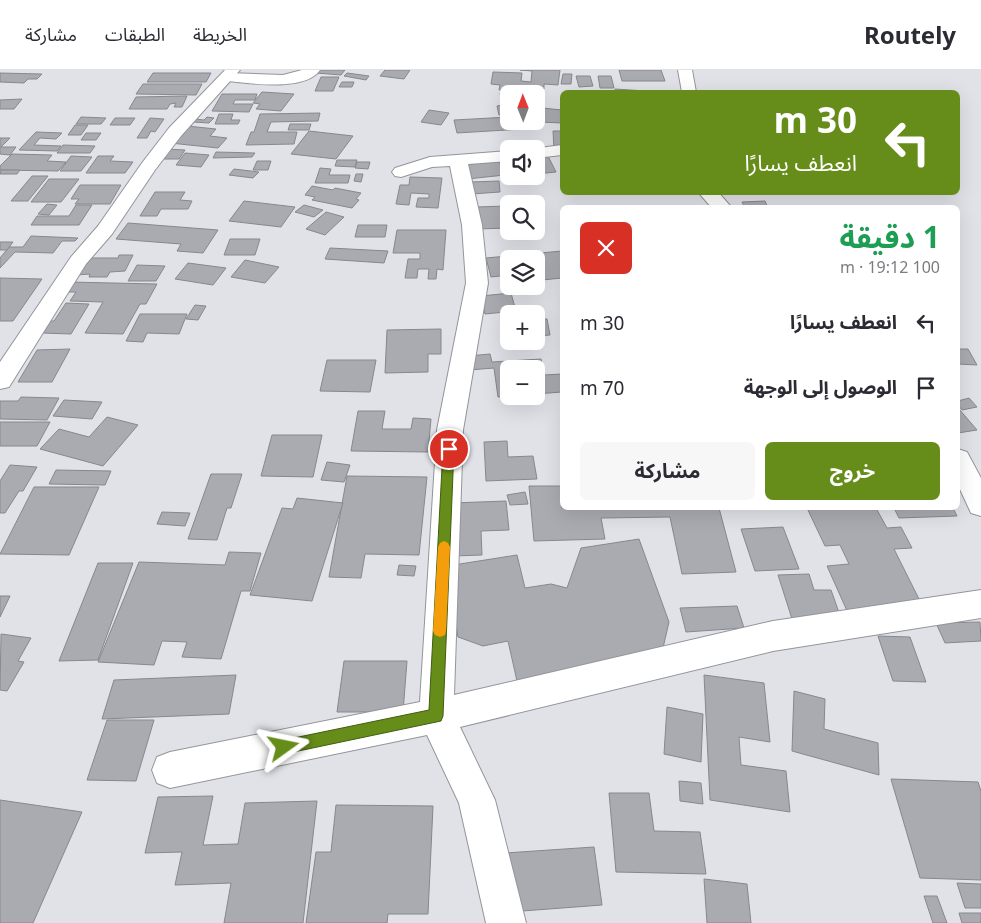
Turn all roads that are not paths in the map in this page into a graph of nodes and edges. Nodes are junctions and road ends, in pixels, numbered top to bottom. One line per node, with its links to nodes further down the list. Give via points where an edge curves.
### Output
1 (313, 70): 3 (street, via 290,79)
2 (685, 70): 4 (street)
3 (230, 74): 12 (street, via 175,132 148,167 105,230 78,261)
4 (689, 90)
5 (560, 150): 6 (street)
6 (545, 152)
7 (500, 157): 8 (street)
8 (458, 161): 9 (street, via 430,162); 16 (street, via 472,226 477,283 450,430)
9 (401, 172)
10 (710, 195): 11 (street)
11 (720, 205)
12 (0, 381)
13 (960, 463): 14 (street)
14 (981, 505)
15 (981, 604): 16 (street, via 773,636)
16 (436, 716): 17 (street); 18 (street, via 477,800)
17 (170, 770)
18 (506, 923)

